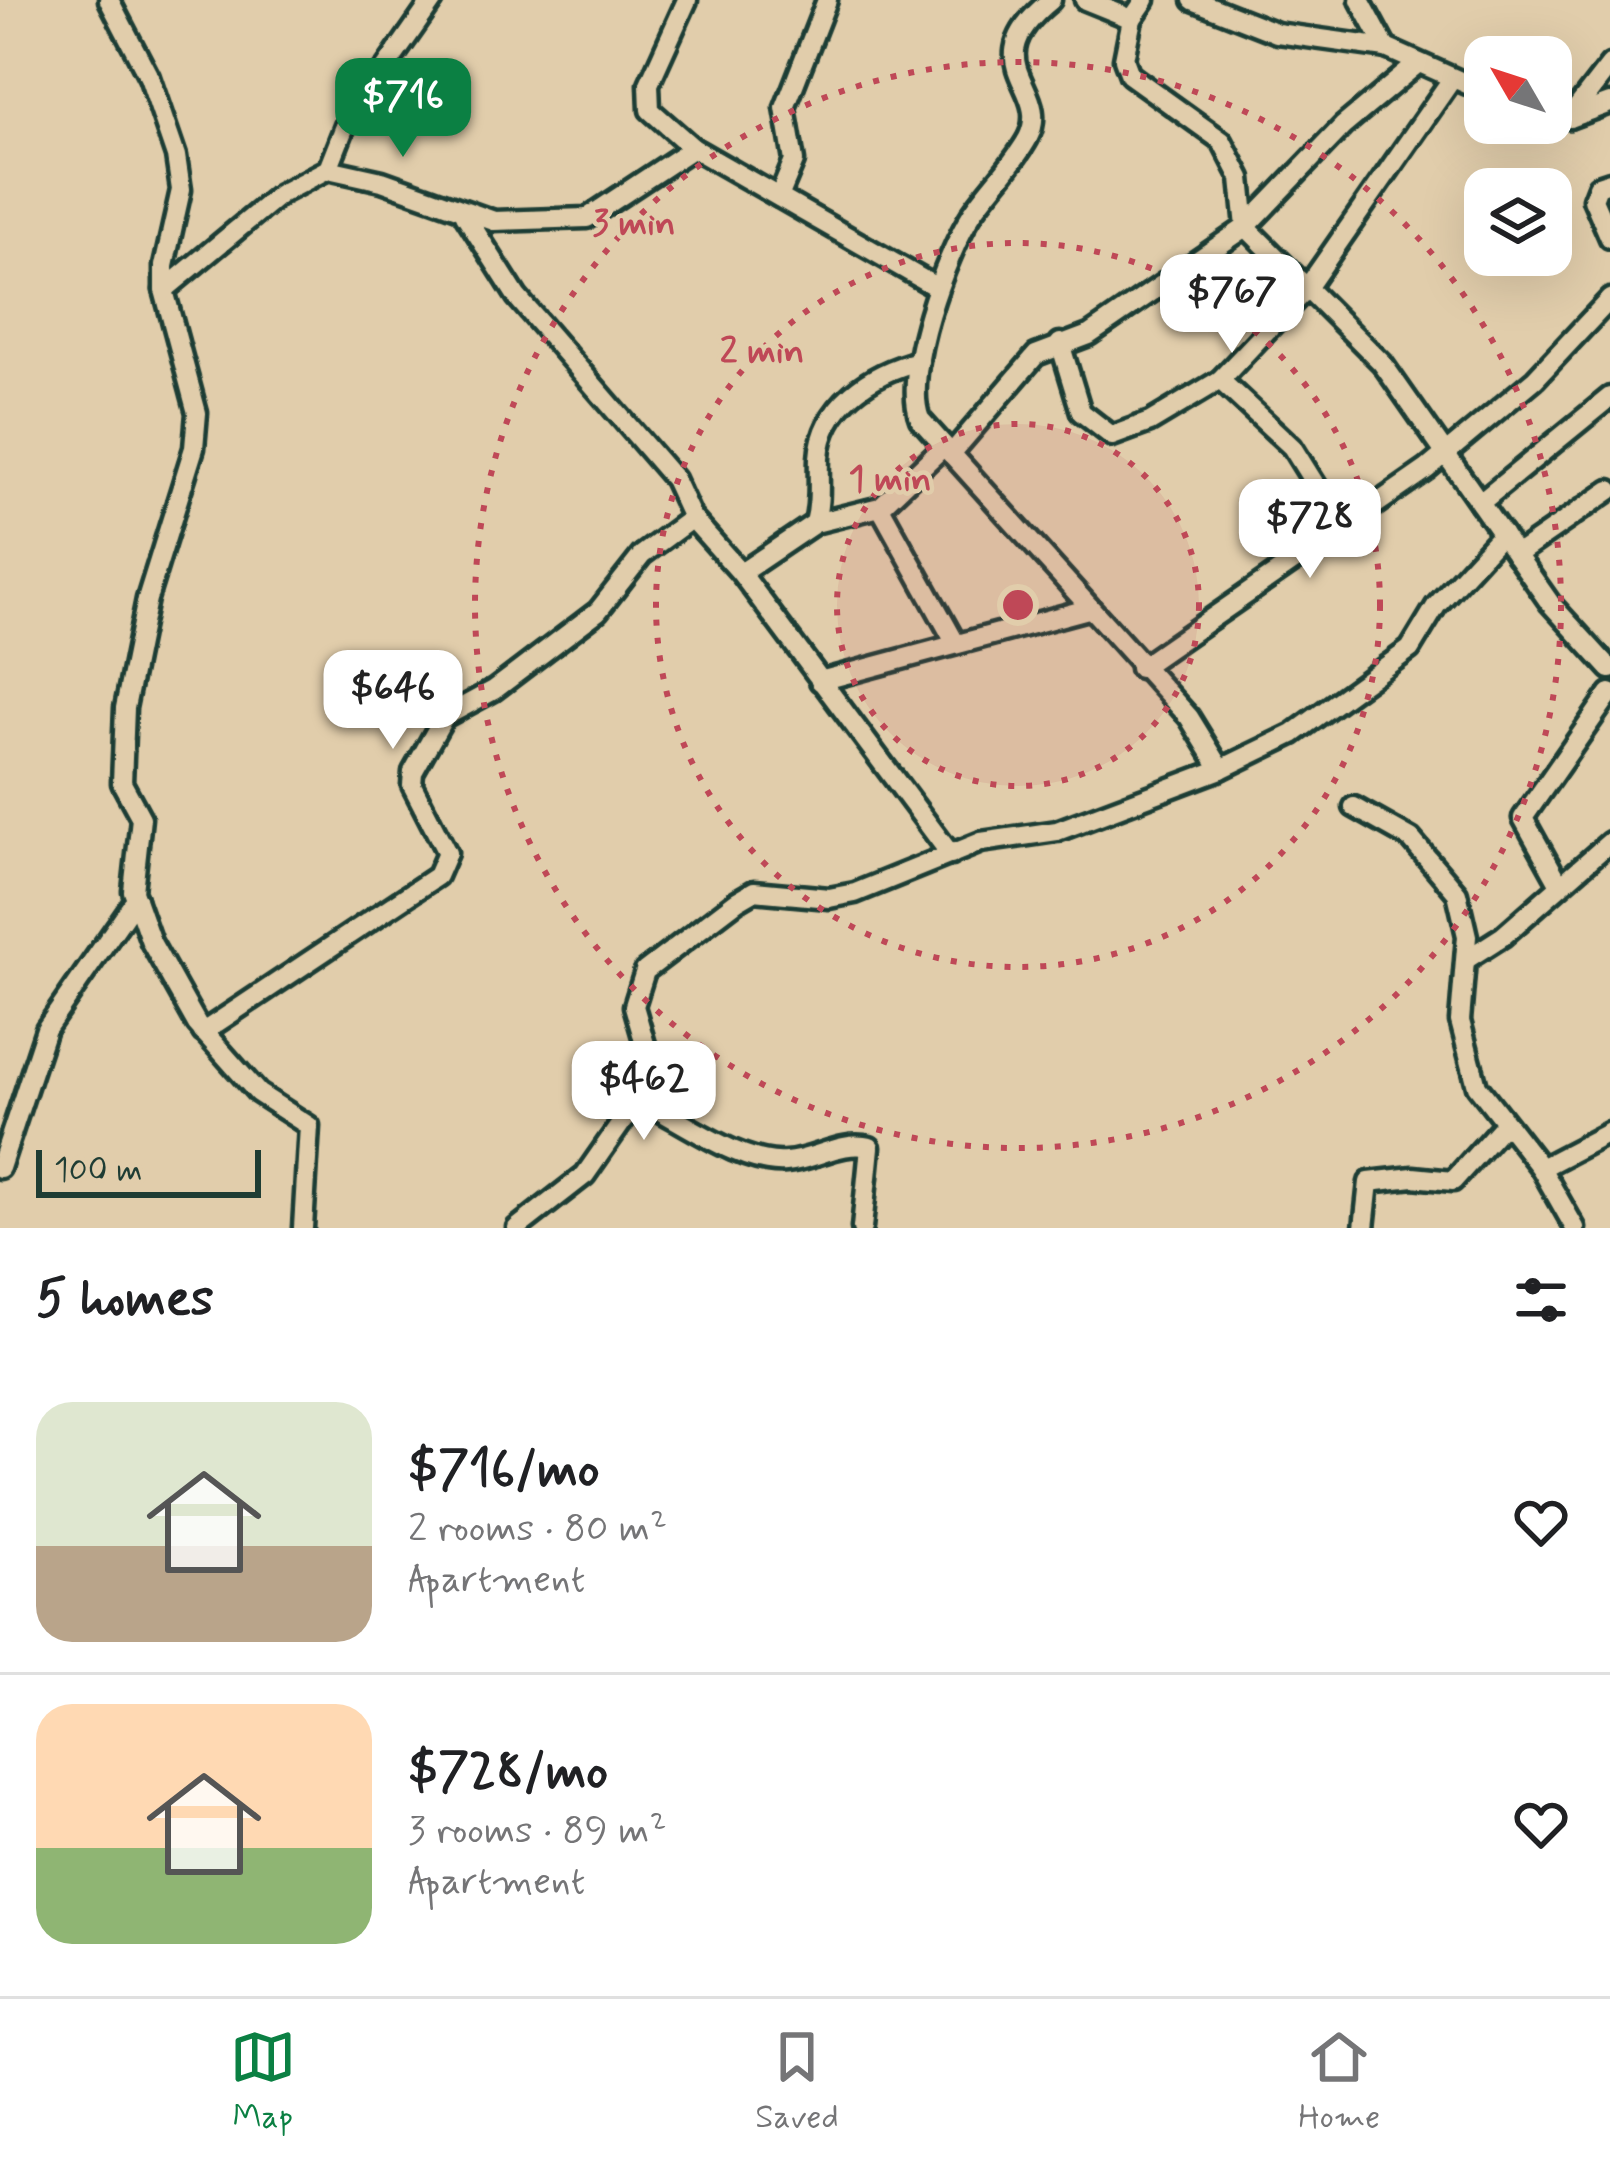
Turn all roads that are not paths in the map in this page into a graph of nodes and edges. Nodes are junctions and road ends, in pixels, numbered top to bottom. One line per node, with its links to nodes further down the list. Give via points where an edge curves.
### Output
1 (109, 0): 28 (street, via 176,156 180,203)
2 (433, 0): 20 (street, via 345,126)
3 (687, 0): 19 (street, via 647,99)
4 (826, 0): 22 (street, via 785,108 794,161)
5 (1051, 0): 26 (street, via 1012,55 1032,110 1028,138 970,217)
6 (1085, 0): 10 (street)
7 (1145, 0): 10 (street)
8 (1193, 0): 11 (street, via 1277,33)
9 (1360, 0): 11 (street)
10 (1132, 19): 24 (street, via 1125,68 1222,141 1241,178)
11 (1386, 48): 12 (street)
12 (1417, 64): 14 (street); 24 (street, via 1342,126)
13 (1610, 65): 16 (street)
14 (1452, 79): 15 (street); 27 (street)
15 (1464, 84)
16 (1572, 104)
17 (1610, 104): 18 (street)
18 (1572, 113)
19 (693, 148): 22 (street); 23 (street, via 587,218 494,221)
20 (328, 169): 23 (street); 28 (street, via 280,194)
21 (1610, 182): 25 (street, via 1593,199)
22 (779, 197): 26 (street)
23 (466, 214): 39 (street, via 517,297 674,479)
24 (1246, 227): 27 (street); 30 (street, via 1089,335)
25 (1610, 238)
26 (936, 287): 31 (street)
27 (1307, 288): 32 (street); 35 (street, via 1382,364)
28 (164, 290): 56 (street, via 197,413 125,708 122,783 141,818)
29 (1610, 299): 35 (street, via 1535,380)
30 (1060, 343): 32 (street, via 1081,412 1112,436); 34 (street, via 1021,370)
31 (919, 361): 34 (street, via 913,400); 40 (street, via 848,397 827,421)
32 (1220, 380): 41 (street, via 1292,447)
33 (1610, 397): 37 (street)
34 (947, 450): 38 (street); 45 (street)
35 (1446, 452): 37 (street); 41 (street)
36 (1607, 498): 43 (street)
37 (1480, 503): 42 (street)
38 (880, 507): 40 (street); 46 (street)
39 (692, 518): 44 (street); 58 (street, via 642,555 598,611 436,726 412,785 447,854 436,876)
40 (815, 523): 44 (street)
41 (1343, 529): 47 (street)
42 (1502, 534): 43 (street); 51 (street, via 1436,606 1410,649 1293,734)
43 (1516, 555): 48 (street)
44 (741, 573): 49 (street)
45 (1088, 609): 46 (street); 47 (street)
46 (956, 644): 49 (street)
47 (1140, 668): 51 (street, via 1189,718)
48 (1610, 670)
49 (820, 682): 54 (street)
50 (1610, 693): 55 (street, via 1526,808 1528,830)
51 (1221, 769): 54 (street, via 1057,831)
52 (1354, 807): 57 (street, via 1411,839 1457,892)
53 (1610, 842): 55 (street)
54 (951, 855): 59 (street, via 829,898 754,891 661,956 636,987 649,1058)
55 (1559, 883): 57 (street)
56 (136, 899): 58 (street); 62 (street, via 46,1029)
57 (1467, 959): 60 (street, via 1460,1022 1477,1086)
58 (203, 1032): 64 (street, via 258,1093 308,1126)
59 (638, 1099): 65 (street, via 585,1175); 66 (street, via 754,1160 870,1147)
60 (1504, 1123): 63 (street); 67 (street, via 1453,1181 1369,1183)
61 (1610, 1132): 63 (street)
62 (0, 1168)
63 (1541, 1168): 68 (street)
64 (303, 1228)
65 (517, 1228)
66 (862, 1228)
67 (1364, 1228)
68 (1575, 1228)

